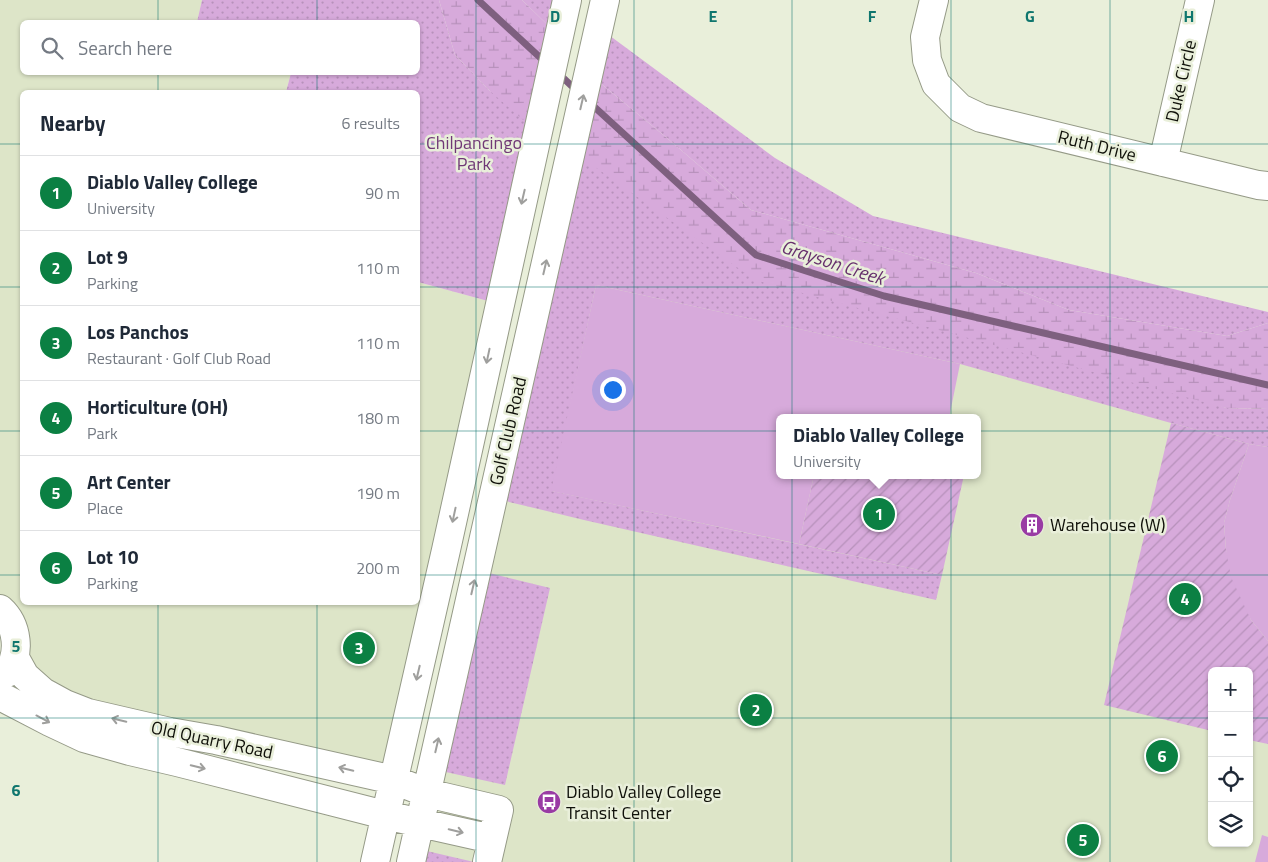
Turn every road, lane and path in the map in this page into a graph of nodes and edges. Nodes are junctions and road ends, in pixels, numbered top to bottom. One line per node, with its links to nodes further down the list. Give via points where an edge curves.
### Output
1 (604, 0): 12 (street, Golf Club Road, one-way to 1)
2 (934, 0): 5 (street, Ruth Drive, via 925,37 927,60 936,84 960,108 980,118)
3 (1200, 0): 5 (street, Duke Circle)
4 (567, 3): 11 (street, Golf Club Road, one-way to 11)
5 (1163, 162): 6 (street, Ruth Drive)
6 (1268, 186)
7 (0, 609): 8 (street, via 14,629)
8 (15, 658): 9 (street); 11 (street, Old Quarry Road, one-way to 8, via 88,713 43,692 25,676)
9 (0, 681)
10 (0, 696): 13 (street, Old Quarry Road, one-way to 13, via 84,738)
11 (394, 780): 12 (street, Old Quarry Road); 13 (street, Golf Club Road)
12 (427, 793): 14 (street, Golf Club Road); 15 (street, Old Quarry Road, via 499,810)
13 (385, 816): 14 (street, Old Quarry Road); 16 (street, Golf Club Road)
14 (420, 824): 15 (street, Old Quarry Road, one-way to 15); 17 (street, Golf Club Road)
15 (489, 851)
16 (375, 862)
17 (411, 862)

